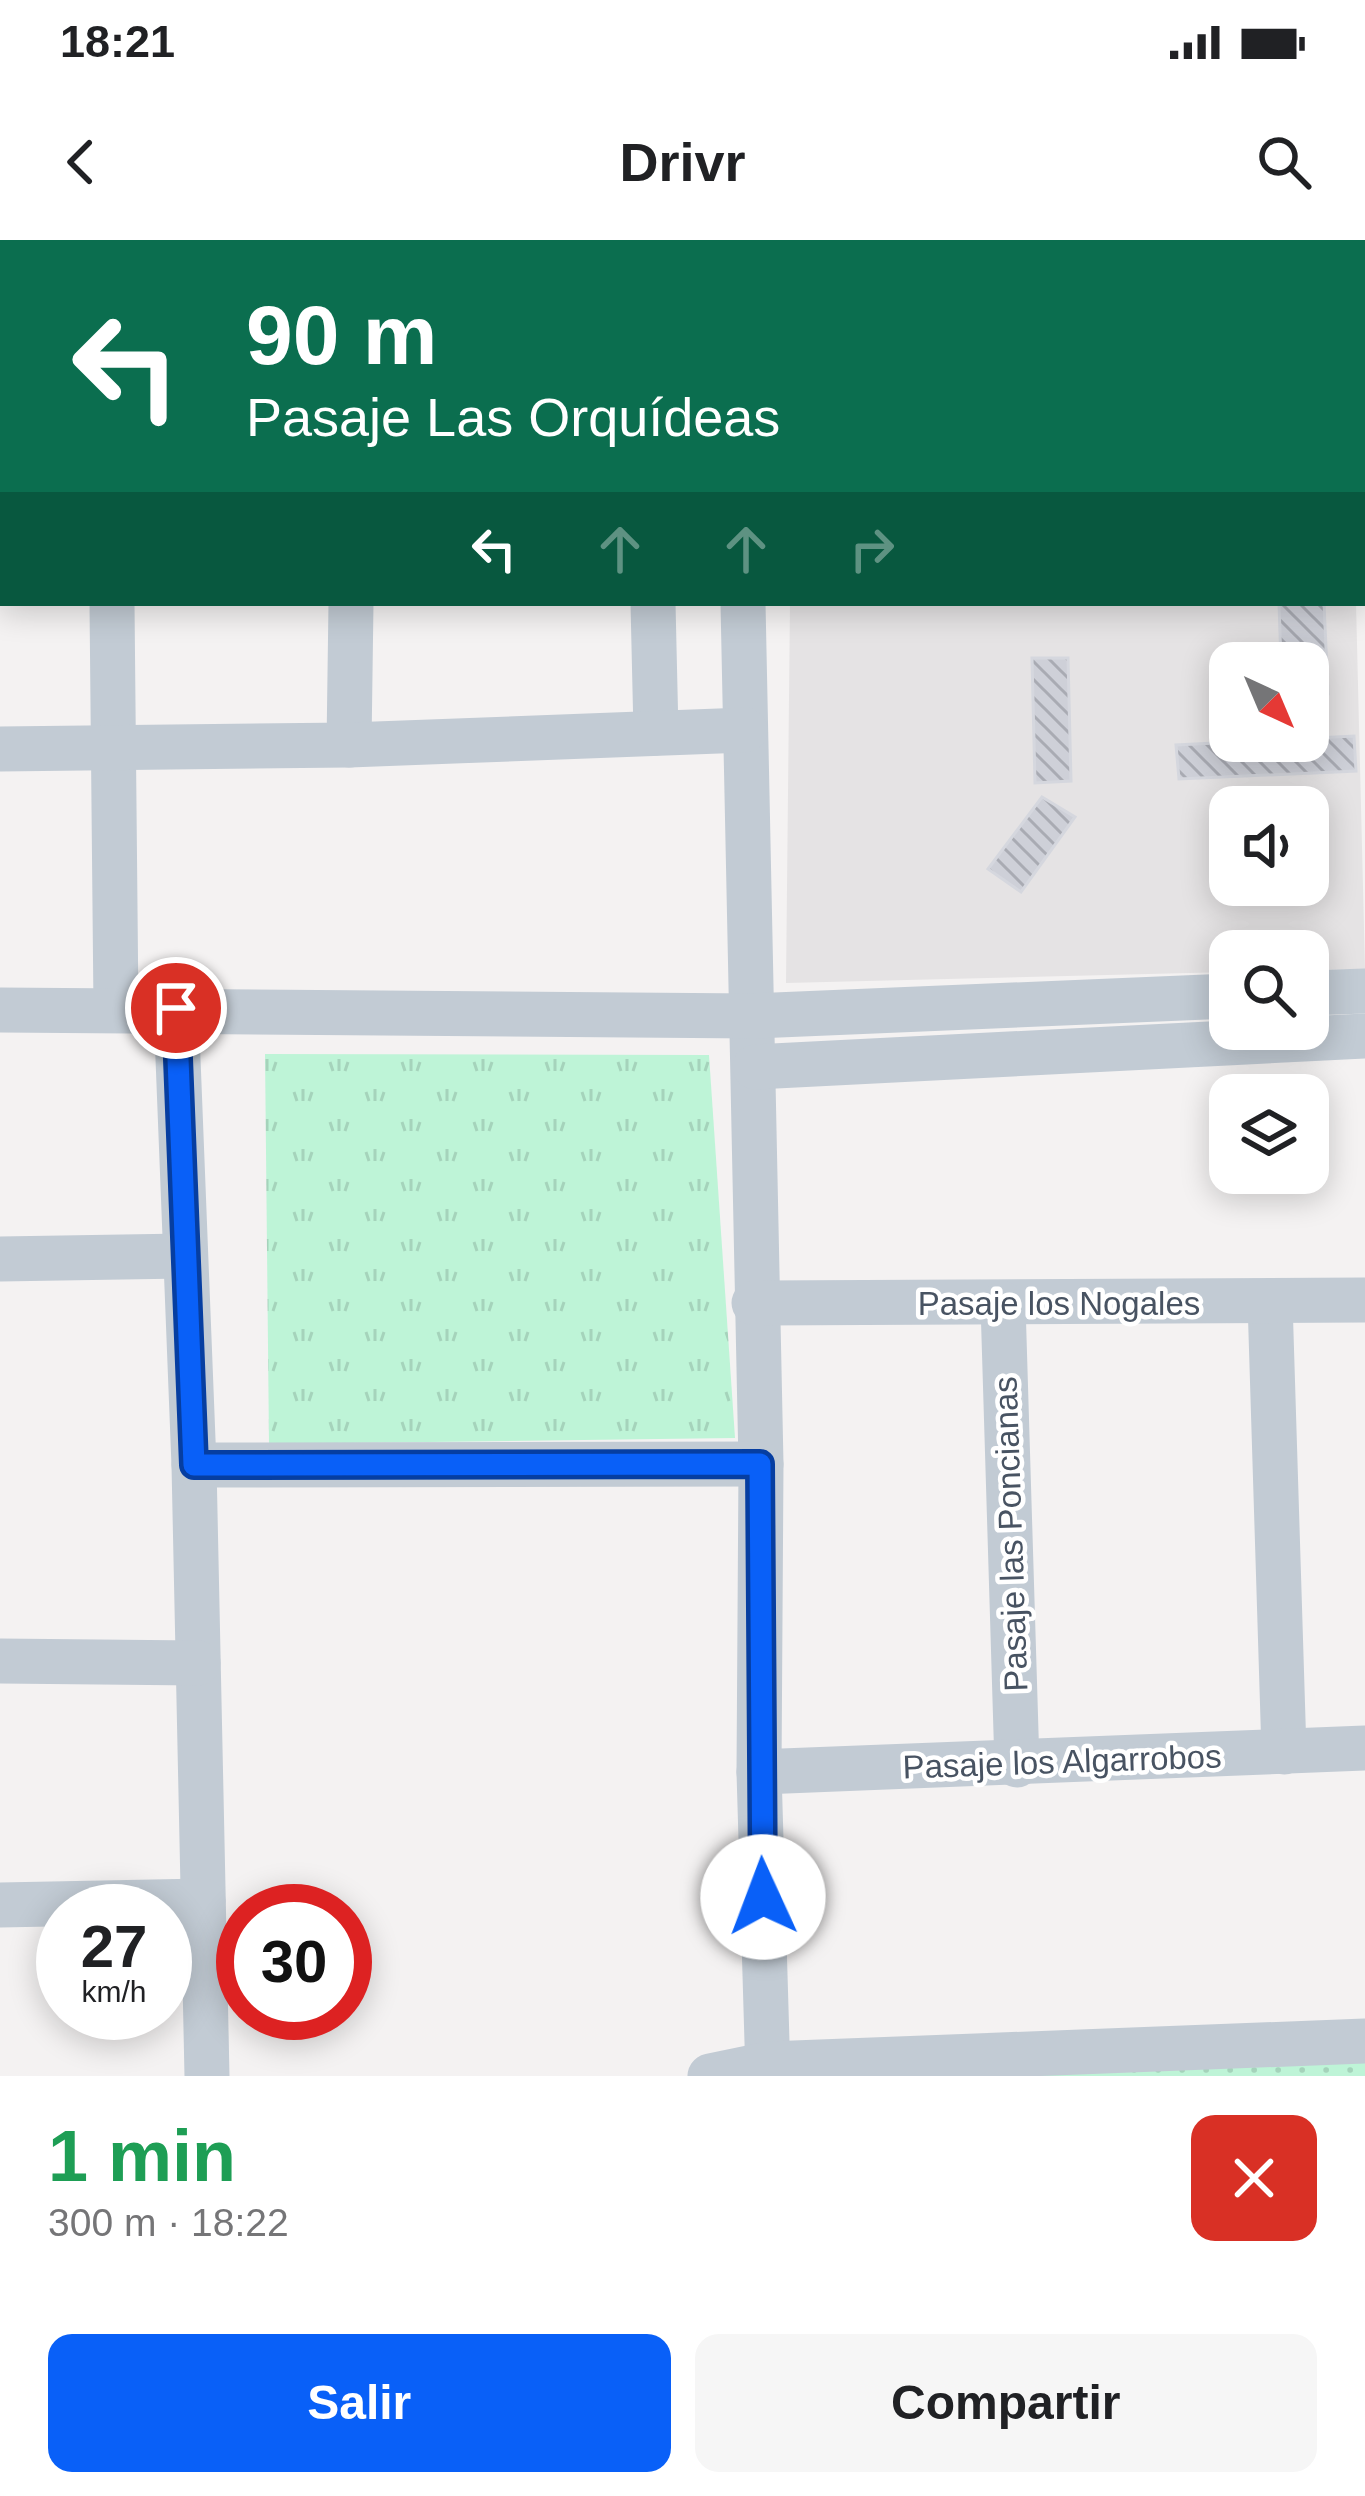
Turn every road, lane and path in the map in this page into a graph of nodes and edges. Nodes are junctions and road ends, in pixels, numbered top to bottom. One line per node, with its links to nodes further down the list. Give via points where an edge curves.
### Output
1 (112, 606): 8 (street)
2 (351, 606): 7 (street)
3 (653, 606): 6 (street)
4 (742, 606): 5 (street)
5 (745, 730): 6 (street); 16 (street)
6 (656, 733): 7 (street)
7 (349, 745): 8 (street)
8 (109, 747): 9 (street); 14 (street)
9 (0, 749)
10 (1365, 991): 11 (street)
11 (1329, 992)
12 (1209, 997): 16 (street)
13 (176, 1008): 14 (street); 16 (street); 19 (street)
14 (116, 1009): 15 (street)
15 (0, 1010)
16 (753, 1016): 18 (street)
17 (1365, 1036): 18 (street)
18 (754, 1067): 23 (street)
19 (184, 1256): 20 (street); 26 (street)
20 (0, 1258)
21 (1365, 1300): 22 (street, Pasaje los Nogales)
22 (1270, 1301): 24 (street, Pasaje los Nogales); 30 (street)
23 (754, 1303): 24 (street, Pasaje los Nogales); 25 (street)
24 (1003, 1304): 31 (street, Pasaje las Poncianas)
25 (760, 1464): 26 (street); 32 (street)
26 (194, 1465): 28 (street)
27 (0, 1661): 28 (street)
28 (198, 1663): 33 (street)
29 (1365, 1748): 30 (street, Pasaje los Algarrobos)
30 (1283, 1752): 31 (street, Pasaje los Algarrobos)
31 (1017, 1765): 32 (street, Pasaje los Algarrobos)
32 (759, 1772): 36 (street)
33 (203, 1901): 34 (street); 37 (street)
34 (0, 1905)
35 (1365, 2041): 36 (street)
36 (768, 2070): 38 (street)
37 (207, 2076)
38 (710, 2076)

